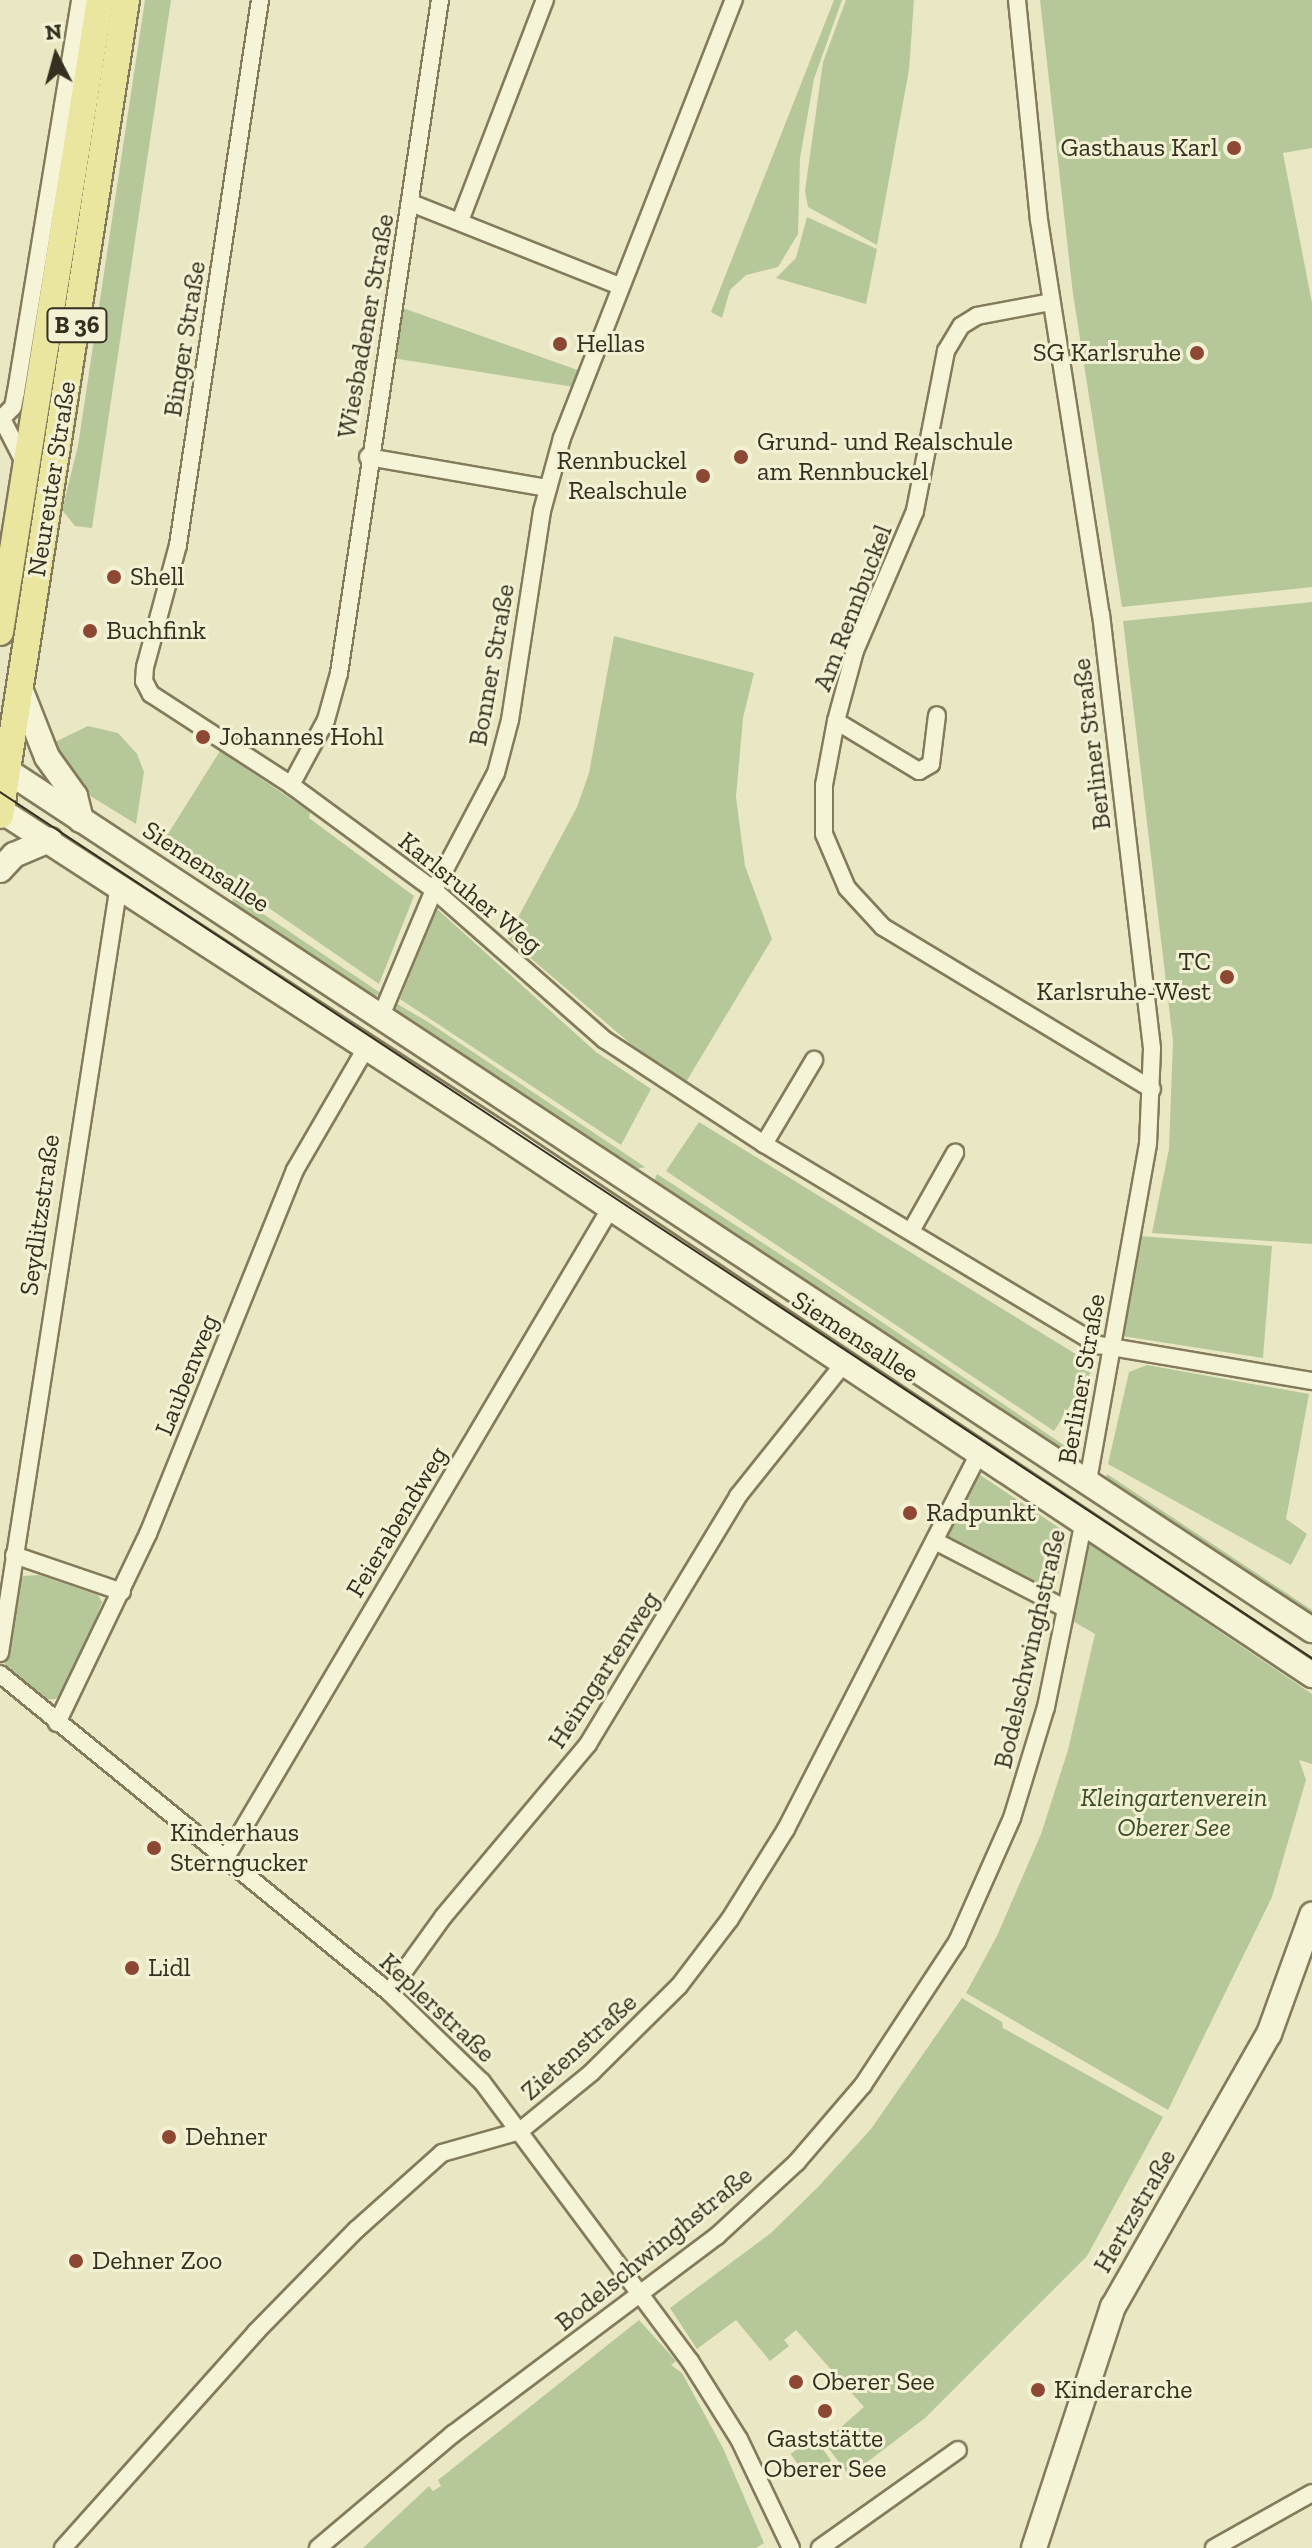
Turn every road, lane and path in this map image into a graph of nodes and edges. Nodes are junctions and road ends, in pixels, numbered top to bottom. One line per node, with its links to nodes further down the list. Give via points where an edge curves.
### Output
1 (80, 0): 13 (street, Neureuter Straße, via 16,392)
2 (100, 0): 15 (main road, Neureuter Straße / B 36)
3 (126, 0): 19 (main road, Neureuter Straße / B 36)
4 (260, 0): 18 (street, Binger Straße, via 178,545)
5 (440, 0): 9 (street, Wiesbadener Straße)
6 (545, 0): 10 (street)
7 (734, 0): 11 (street, Bonner Straße)
8 (1017, 0): 12 (street, Berliner Straße)
9 (411, 203): 10 (street, Wiesbadener Straße); 14 (street, Wiesbadener Straße)
10 (460, 221): 11 (street)
11 (620, 286): 16 (street, Bonner Straße)
12 (1051, 302): 21 (street, Am Rennbuckel, via 984,313 961,326 950,341 915,511 855,651); 33 (street, Berliner Straße, via 1101,614 1150,1028)
13 (1, 420): 15 (street, Neureuter Straße)
14 (368, 457): 16 (street, Wiesbadener Straße); 23 (street, Wiesbadener Straße, via 335,691 320,734)
15 (26, 466): 17 (main road, Neureuter Straße / B 36)
16 (547, 488): 29 (street, Bonner Straße, via 503,748 477,813)
17 (0, 632)
18 (144, 681): 23 (street, Karlsruher Weg, via 151,694)
19 (19, 685): 22 (main road, Neureuter Straße / B 36); 25 (main road, via 47,757 75,796)
20 (937, 715): 21 (street, Am Rennbuckel, via 931,764 919,771)
21 (836, 721): 33 (street, Am Rennbuckel, via 824,785 824,834 835,867 863,909 893,934)
22 (3, 768): 24 (main road, Neureuter Straße / B 36); 25 (main road, Siemensallee)
23 (291, 785): 29 (street, Karlsruher Weg)
24 (0, 812): 26 (main road, Siemensallee)
25 (81, 820): 30 (main road, Siemensallee)
26 (50, 840): 27 (main road, via 14,855); 28 (main road, Siemensallee)
27 (0, 870)
28 (119, 884): 31 (main road, Siemensallee); 45 (street, Seydlitzstraße)
29 (434, 890): 30 (street, Bonner Straße); 34 (street, Karlsruher Weg, via 605,1040)
30 (381, 1016): 31 (main road); 42 (main road, Siemensallee)
31 (366, 1048): 36 (main road, Siemensallee); 46 (street, Laubenweg, via 295,1170)
32 (814, 1060): 34 (street)
33 (1152, 1089): 38 (street, Berliner Straße, via 1148,1144)
34 (764, 1144): 37 (street, Karlsruher Weg)
35 (955, 1153): 37 (street)
36 (610, 1209): 39 (main road, Siemensallee); 53 (street, Feierabendweg)
37 (911, 1231): 38 (street, Karlsruher Weg, via 1099,1345)
38 (1113, 1347): 40 (street, Karlsruher Weg); 42 (street, Berliner Straße)
39 (844, 1363): 41 (main road, Siemensallee); 55 (street, Heimgartenweg, via 729,1510 588,1744 443,1917)
40 (1312, 1381)
41 (980, 1452): 43 (main road, Siemensallee); 44 (street, Zietenstraße)
42 (1088, 1482): 48 (main road, Siemensallee)
43 (1084, 1520): 47 (street, Bodelschwinghstraße); 51 (main road, Siemensallee)
44 (935, 1541): 47 (street); 56 (street, Zietenstraße, via 786,1829 730,1919 660,2006)
45 (14, 1555): 46 (street); 49 (street, Seydlitzstraße)
46 (122, 1592): 52 (street, Laubenweg)
47 (1064, 1608): 57 (street, Bodelschwinghstraße, via 1024,1784 984,1887 935,1979 863,2085 797,2162 717,2236)
48 (1312, 1630)
49 (0, 1653)
50 (0, 1675): 52 (street, Keplerstraße)
51 (1312, 1675)
52 (57, 1723): 53 (street, Keplerstraße)
53 (225, 1859): 55 (street, Keplerstraße)
54 (1312, 1915): 64 (main road, Hertzstraße, via 1269,2034 1113,2307)
55 (389, 1992): 56 (street, Keplerstraße, via 465,2064)
56 (520, 2131): 57 (street, Keplerstraße); 60 (street, Zietenstraße, via 442,2153 356,2230 256,2332)
57 (642, 2294): 61 (street, Bodelschwinghstraße, via 453,2434); 62 (street, Keplerstraße, via 739,2439)
58 (958, 2450): 63 (street)
59 (1312, 2493): 65 (street)
60 (63, 2548)
61 (318, 2548)
62 (791, 2548)
63 (820, 2548)
64 (1034, 2548)
65 (1214, 2548)

